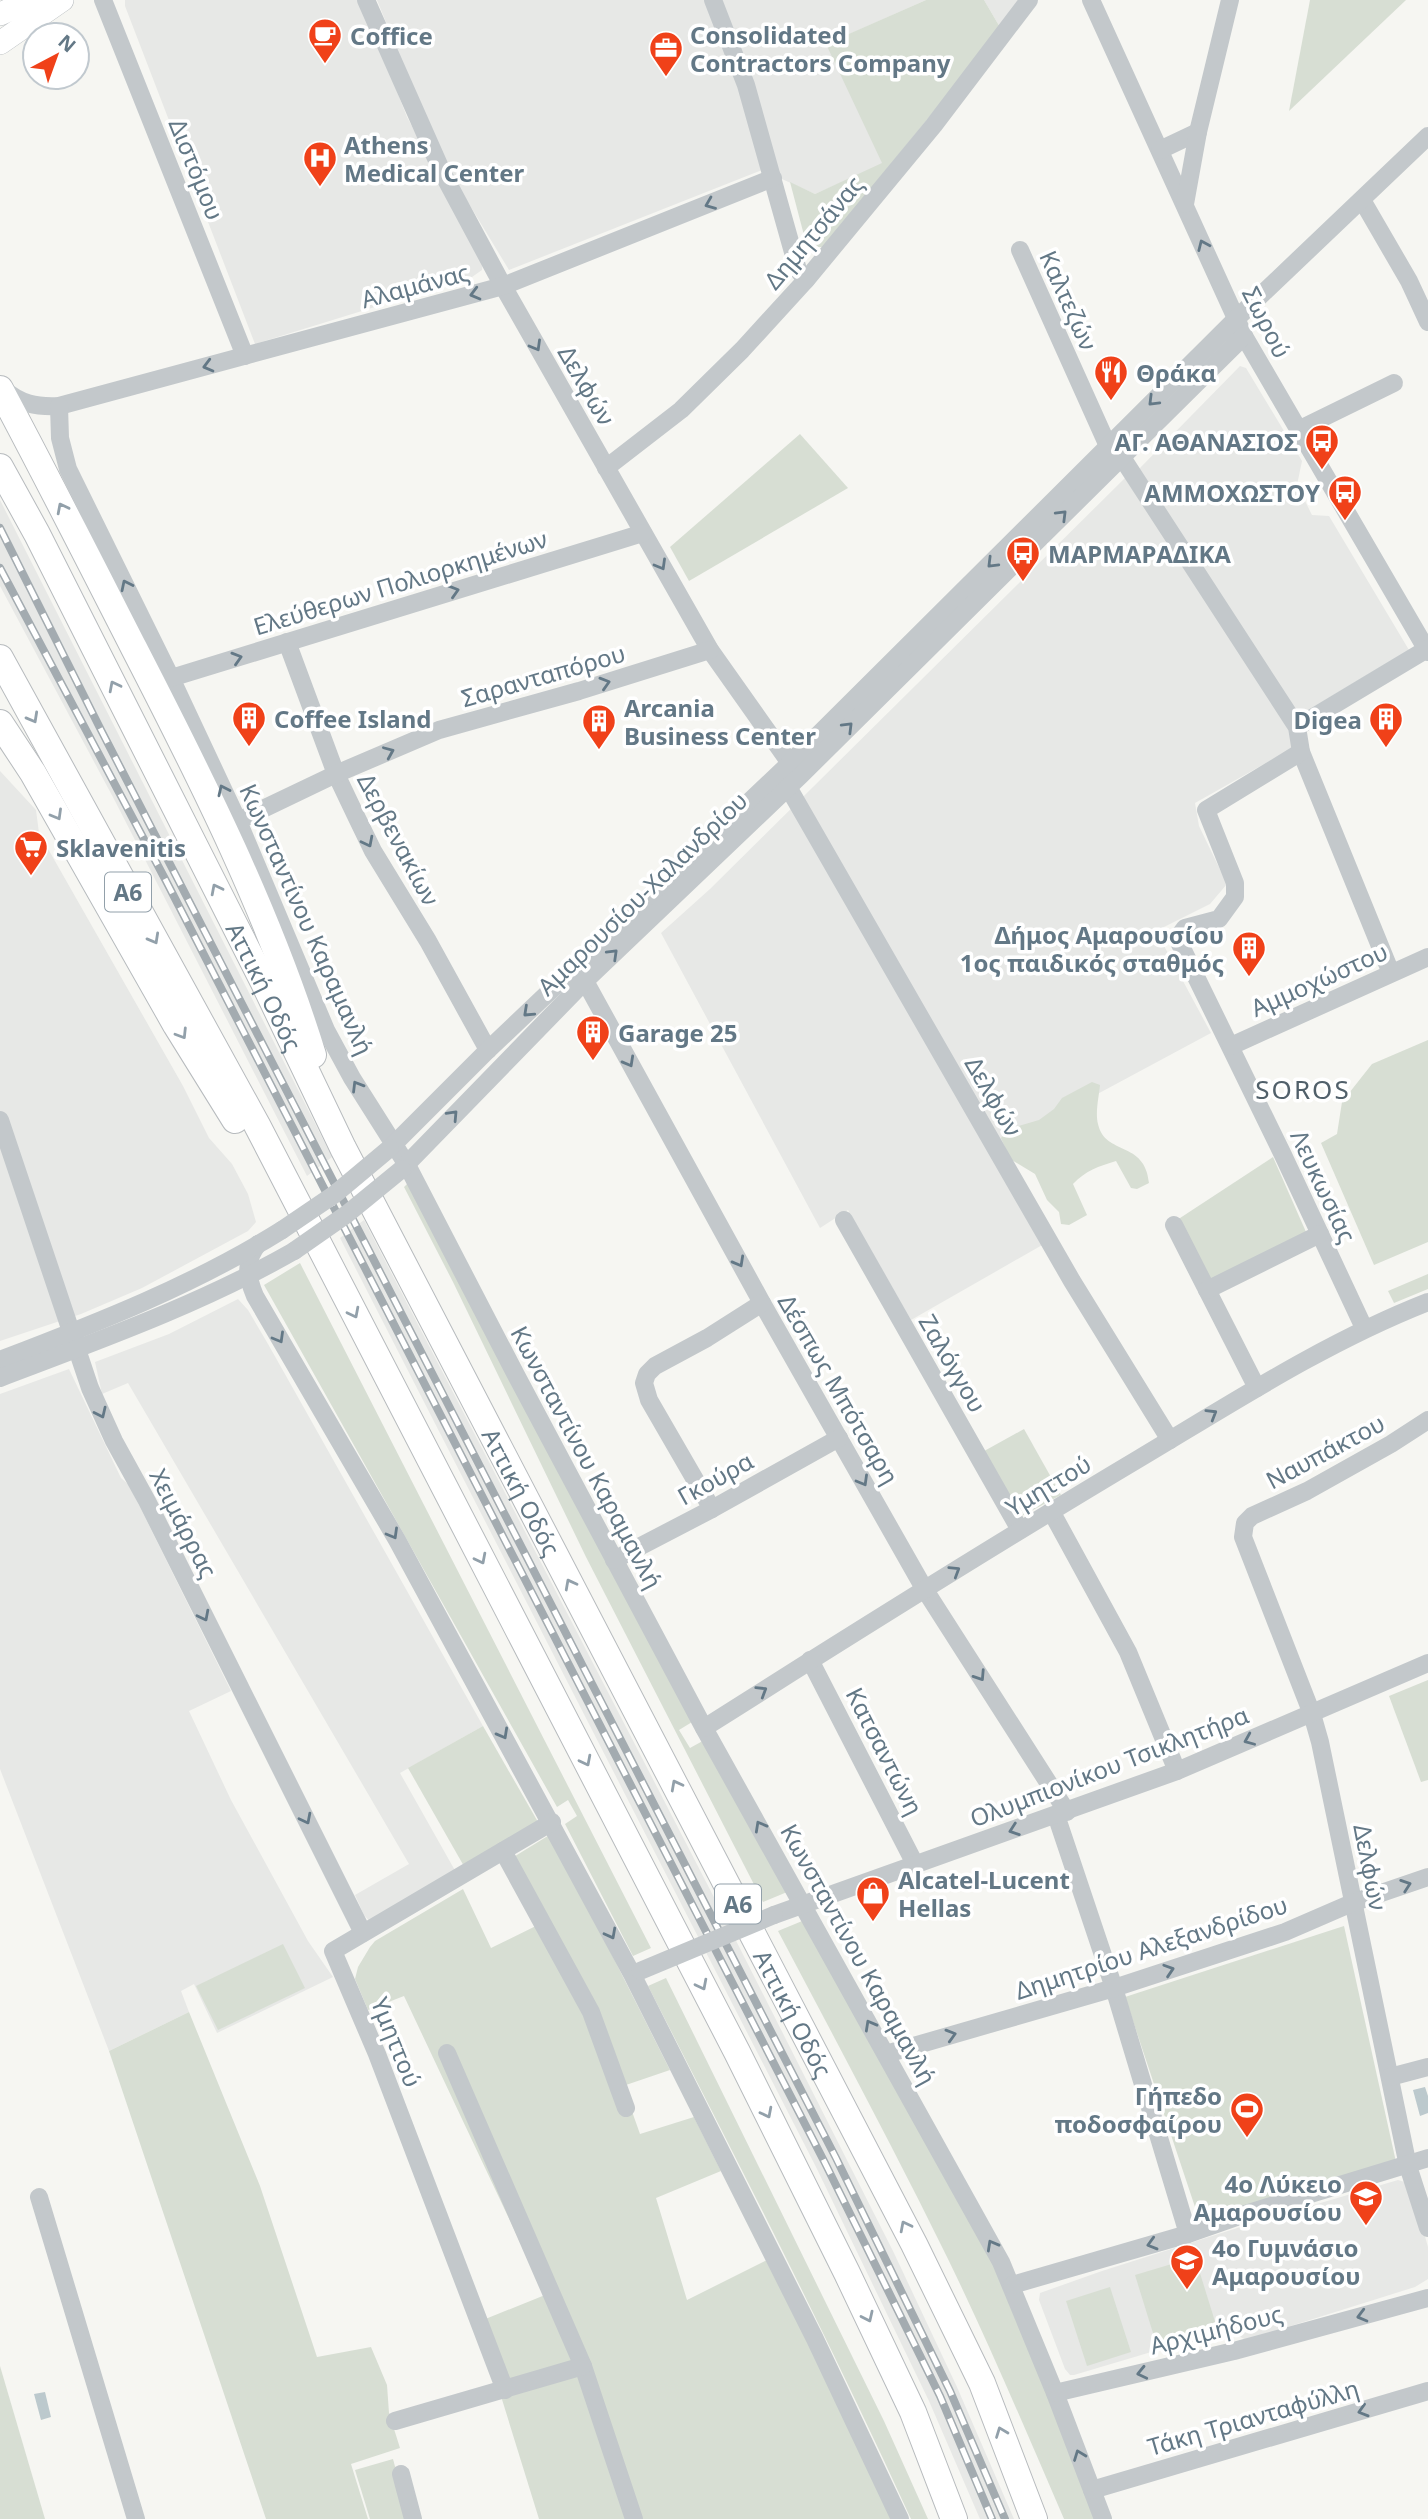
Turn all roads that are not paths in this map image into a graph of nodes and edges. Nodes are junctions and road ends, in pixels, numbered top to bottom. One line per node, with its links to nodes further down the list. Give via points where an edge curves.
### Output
1 (32, 0): 9 (main road)
2 (62, 0): 10 (main road)
3 (103, 0): 23 (street, Διστόμου)
4 (366, 0): 19 (street, Δελφών, via 443,174)
5 (713, 0): 14 (street, via 746,85)
6 (1029, 0): 18 (street, Δημητσάνας, via 934,125)
7 (1091, 0): 13 (street, Σωρού)
8 (1230, 0): 11 (street)
9 (0, 14)
10 (0, 43)
11 (1198, 132): 13 (street); 16 (street)
12 (1428, 136): 15 (street, Αμαρουσίου-Χαλανδρίου)
13 (1160, 150): 16 (street, Σωρού)
14 (773, 178): 18 (street, via 798,270); 19 (street, Αλαμάνας, one-way to 19)
15 (1362, 200): 20 (street, Αμαρουσίου-Χαλανδρίου); 21 (street)
16 (1185, 204): 20 (street, Σωρού, one-way to 16)
17 (1020, 250): 28 (street, Καλτεζών)
18 (806, 280): 30 (street, Δημητσάνας, via 681,410)
19 (503, 286): 23 (street, Αλαμάνας, one-way to 23); 30 (street, Δελφών, one-way to 30)
20 (1234, 313): 22 (street, Σωρού); 28 (street, Αμαρουσίου-Χαλανδρίου, one-way to 28)
21 (1428, 322)
22 (1244, 336): 27 (street, Σωρού); 28 (street, Αμαρουσίου-Χαλανδρίου)
23 (245, 356): 26 (street, Αλαμάνας, one-way to 26)
24 (1395, 383): 27 (street)
25 (0, 388): 26 (street, Αλαμάνας, via 26,404); 50 (highway, one-way to 25, via 286,973 238,859 188,752)
26 (59, 406): 36 (street, Κωνσταντίνου Καραμανλή, one-way to 26, via 68,469 60,438)
27 (1298, 430): 34 (street, Σωρού)
28 (1114, 451): 38 (street, Καλτεζών); 41 (street, Αμαρουσίου-Χαλανδρίου)
29 (0, 467): 50 (highway, Αττική Οδός / Α6, one-way to 29)
30 (606, 468): 31 (street, Δελφών)
31 (643, 533): 32 (street, Ελεύθερων Πολιορκημένων, one-way to 31); 33 (street, Δελφών, one-way to 33)
32 (287, 642): 36 (street, Ελεύθερων Πολιορκημένων, one-way to 32); 40 (street, Δερβενακίων)
33 (710, 650): 40 (street, Σαρανταπόρου, one-way to 33, via 439,730); 41 (street, Δελφών)
34 (1427, 651): 38 (street)
35 (0, 658): 56 (highway, Α6, one-way to 56)
36 (171, 678): 42 (street, Κωνσταντίνου Καραμανλή, one-way to 36)
37 (0, 723): 56 (highway, one-way to 56, via 38,781 176,1025)
38 (1297, 727): 39 (street)
39 (1301, 752): 44 (street); 46 (street, Λευκωσίας, via 1206,810 1235,897 1219,919 1185,928 1179,942)
40 (336, 774): 42 (street, Σαρανταπόρου); 47 (street, Δερβενακίων, one-way to 47, via 373,851)
41 (789, 776): 45 (street, Αμαρουσίου-Χαλανδρίου, one-way to 41); 47 (street, Αμαρουσίου-Χαλανδρίου, one-way to 47); 68 (street, Δελφών, via 1072,1281)
42 (238, 821): 49 (street, Κωνσταντίνου Καραμανλή, one-way to 42, via 314,1006)
43 (1428, 957): 44 (street, Αμμοχώστου)
44 (1391, 973): 46 (street, Αμμοχώστου)
45 (585, 981): 51 (street, Αμαρουσίου-Χαλανδρίου, one-way to 45); 60 (street, Δέσπως Μπότσαρη, one-way to 60)
46 (1231, 1046): 54 (street, Λευκωσίας)
47 (488, 1050): 49 (street, Αμαρουσίου-Χαλανδρίου)
48 (0, 1120): 62 (street, Χειμάρρας)
49 (392, 1147): 51 (street, Κωνσταντίνου Καραμανλή); 55 (street, Αμαρουσίου-Χαλανδρίου, bridge, via 335,1194)
50 (343, 1148): 114 (highway, Αττική Οδός / Α6, one-way to 50, via 982,2383 909,2233)
51 (404, 1167): 57 (street, Αμαρουσίου-Χαλανδρίου, bridge, via 347,1214); 73 (street, Κωνσταντίνου Καραμανλή)
52 (844, 1220): 72 (street, Ζαλόγγου)
53 (1174, 1225): 58 (street)
54 (1320, 1234): 58 (street); 61 (street, Λευκωσίας)
55 (258, 1244): 57 (street, via 250,1253); 62 (street, Αμαρουσίου-Χαλανδρίου)
56 (323, 1253): 113 (highway, Α6, one-way to 113, via 799,2175 913,2412)
57 (248, 1277): 62 (street, Αμαρουσίου-Χαλανδρίου, via 180,1308); 81 (street, one-way to 81, via 266,1317 397,1540)
58 (1207, 1290): 65 (street)
59 (1428, 1302): 61 (street, Υμηττού)
60 (762, 1303): 67 (street, Δέσπως Μπότσαρη); 69 (street, via 655,1366 644,1383 649,1400)
61 (1364, 1328): 65 (street, Υμηττού)
62 (73, 1341): 63 (street, Αμαρουσίου-Χαλανδρίου); 64 (street, Αμαρουσίου-Χαλανδρίου); 87 (street, Χειμάρρας, one-way to 87, via 114,1441)
63 (0, 1360)
64 (0, 1378)
65 (1257, 1388): 68 (street, Υμηττού, one-way to 65)
66 (1428, 1420): 71 (street, Ναυπάκτου)
67 (839, 1438): 69 (street, Γκούρα); 74 (street, Δέσπως Μπότσαρη, one-way to 74)
68 (1170, 1440): 70 (street, Υμηττού)
69 (712, 1509): 73 (street, Γκούρα)
70 (1051, 1511): 72 (street, Υμηττού); 79 (street, via 1128,1652)
71 (1245, 1523): 77 (street, Δελφών, via 1243,1537)
72 (1020, 1530): 74 (street, Υμηττού, one-way to 72)
73 (614, 1560): 78 (street, Κωνσταντίνου Καραμανλή)
74 (925, 1590): 75 (street, Υμηττού); 80 (street, Δέσπως Μπότσαρη, one-way to 80)
75 (810, 1660): 78 (street, Υμηττού, one-way to 75); 83 (street, Κατσαντώνη)
76 (1428, 1663): 77 (street, Ολυμπιονίκου Τσικλητήρα)
77 (1312, 1714): 79 (street, Ολυμπιονίκου Τσικλητήρα, one-way to 79); 85 (street, Δελφών)
78 (704, 1728): 86 (street, Κωνσταντίνου Καραμανλή, one-way to 78)
79 (1177, 1771): 80 (street, Ολυμπιονίκου Τσικλητήρα)
80 (1062, 1814): 83 (street, Ολυμπιονίκου Τσικλητήρα, one-way to 83); 89 (street, Δέσπως Μπότσαρη)
81 (552, 1822): 82 (street, Υμηττού); 88 (street, one-way to 88)
82 (503, 1851): 87 (street, Υμηττού); 94 (street, via 591,2012)
83 (915, 1864): 86 (street, Ολυμπιονίκου Τσικλητήρα)
84 (1428, 1877): 85 (street, Δημητρίου Αλεξανδρίδου, one-way to 84)
85 (1352, 1903): 89 (street, Δημητρίου Αλεξανδρίδου, one-way to 85, via 1285,1933); 93 (street, Δελφών)
86 (801, 1904): 88 (street, Ολυμπιονίκου Τσικλητήρα, bridge); 91 (street, Κωνσταντίνου Καραμανλή, one-way to 86)
87 (363, 1933): 103 (street, Υμηττού, via 333,1951)
88 (636, 1972): 112 (street)
89 (1114, 1988): 91 (street, Δημητρίου Αλεξανδρίδου, one-way to 89); 99 (street, Δέσπως Μπότσαρη)
90 (447, 2053): 102 (street)
91 (886, 2054): 100 (street, Κωνσταντίνου Καραμανλή, one-way to 91)
92 (1428, 2067): 93 (street)
93 (1390, 2077): 96 (street, Δελφών)
94 (626, 2108)
95 (1428, 2158): 96 (street)
96 (1408, 2165): 98 (street, Δελφών); 99 (street)
97 (39, 2197): 109 (street)
98 (1428, 2228)
99 (1188, 2234): 100 (street, one-way to 100)
100 (1012, 2285): 105 (street, Κωνσταντίνου Καραμανλή)
101 (1428, 2298): 105 (street, Αρχιμήδους, one-way to 105)
102 (583, 2366): 103 (street); 111 (street)
103 (505, 2390): 106 (street)
104 (1428, 2391): 108 (street, Τάκη Τριανταφύλλη, one-way to 108)
105 (1055, 2393): 108 (street, Κωνσταντίνου Καραμανλή, one-way to 105)
106 (395, 2421)
107 (401, 2474): 110 (street)
108 (1092, 2490): 115 (street, Κωνσταντίνου Καραμανλή)
109 (136, 2519)
110 (413, 2519)
111 (634, 2519)
112 (900, 2519)
113 (954, 2519)
114 (1034, 2519)
115 (1103, 2519)

